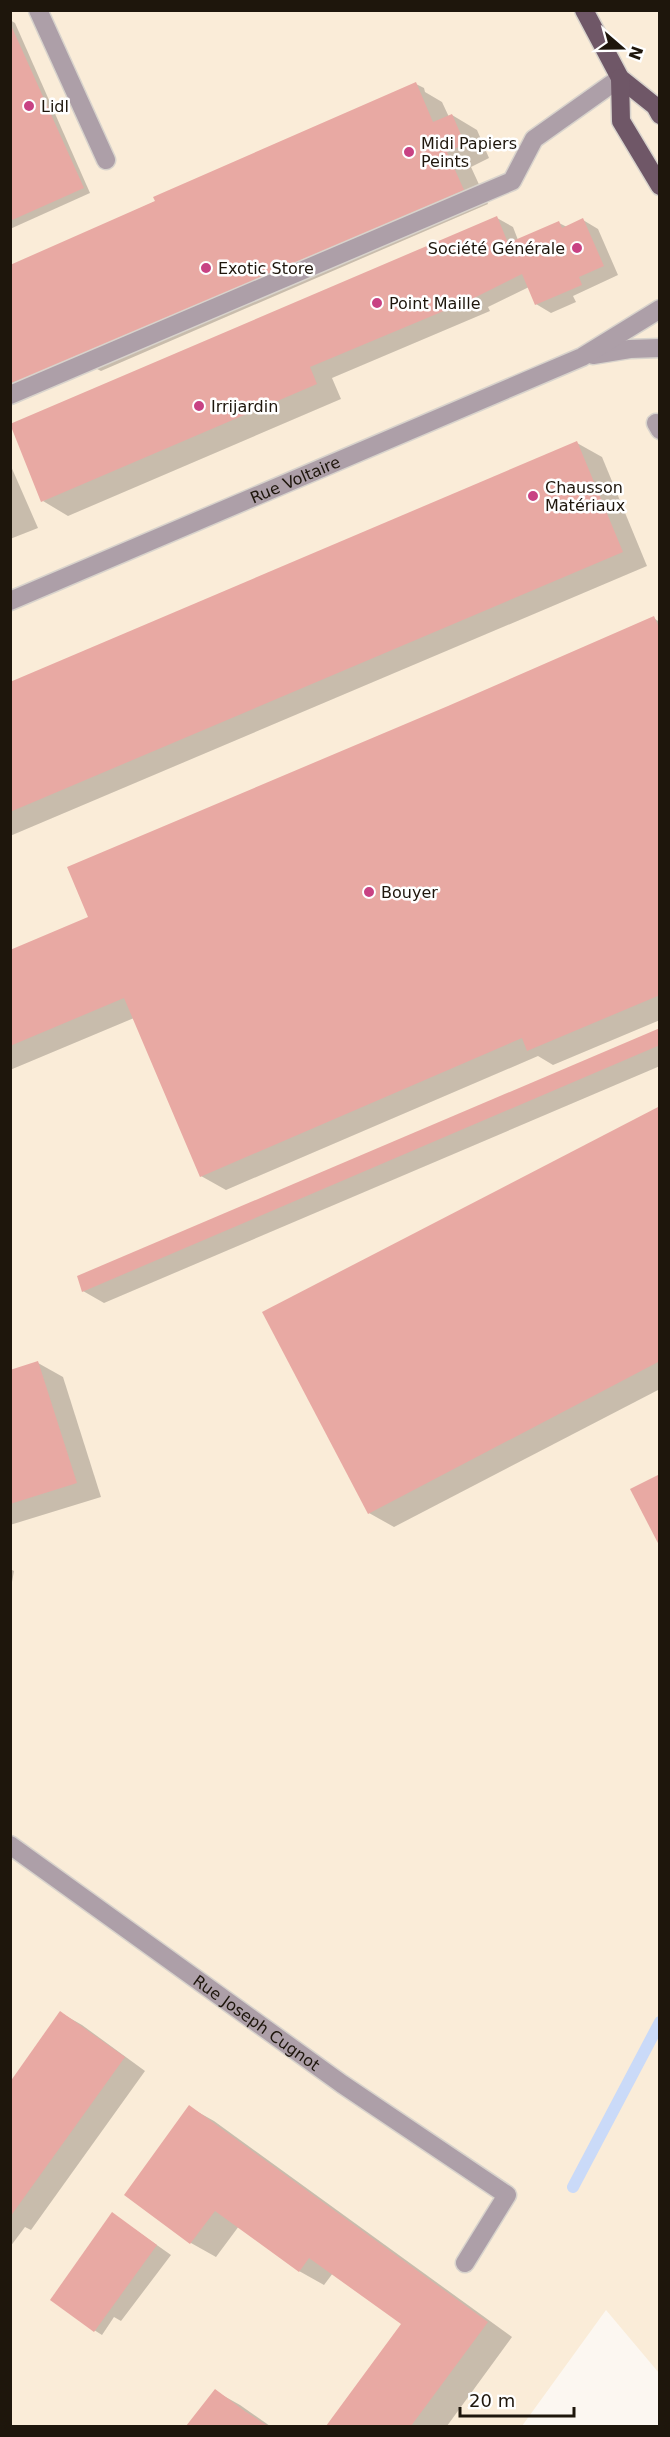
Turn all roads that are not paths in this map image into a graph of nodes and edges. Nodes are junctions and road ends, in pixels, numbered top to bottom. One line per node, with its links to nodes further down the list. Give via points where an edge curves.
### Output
1 (38, 10): 5 (street)
2 (584, 10): 3 (main road)
3 (620, 78): 4 (main road, via 655,106); 6 (main road, via 621,121); 10 (street, via 534,139 512,181)
4 (660, 115)
5 (106, 160)
6 (660, 186)
7 (660, 309): 9 (street, Rue Voltaire)
8 (660, 348): 9 (street, Rue Voltaire)
9 (582, 357): 11 (street, Rue Voltaire)
10 (10, 395)
11 (10, 601)
12 (10, 1845): 13 (street, Rue Joseph Cugnot, via 342,2084 507,2194)
13 (465, 2263)

